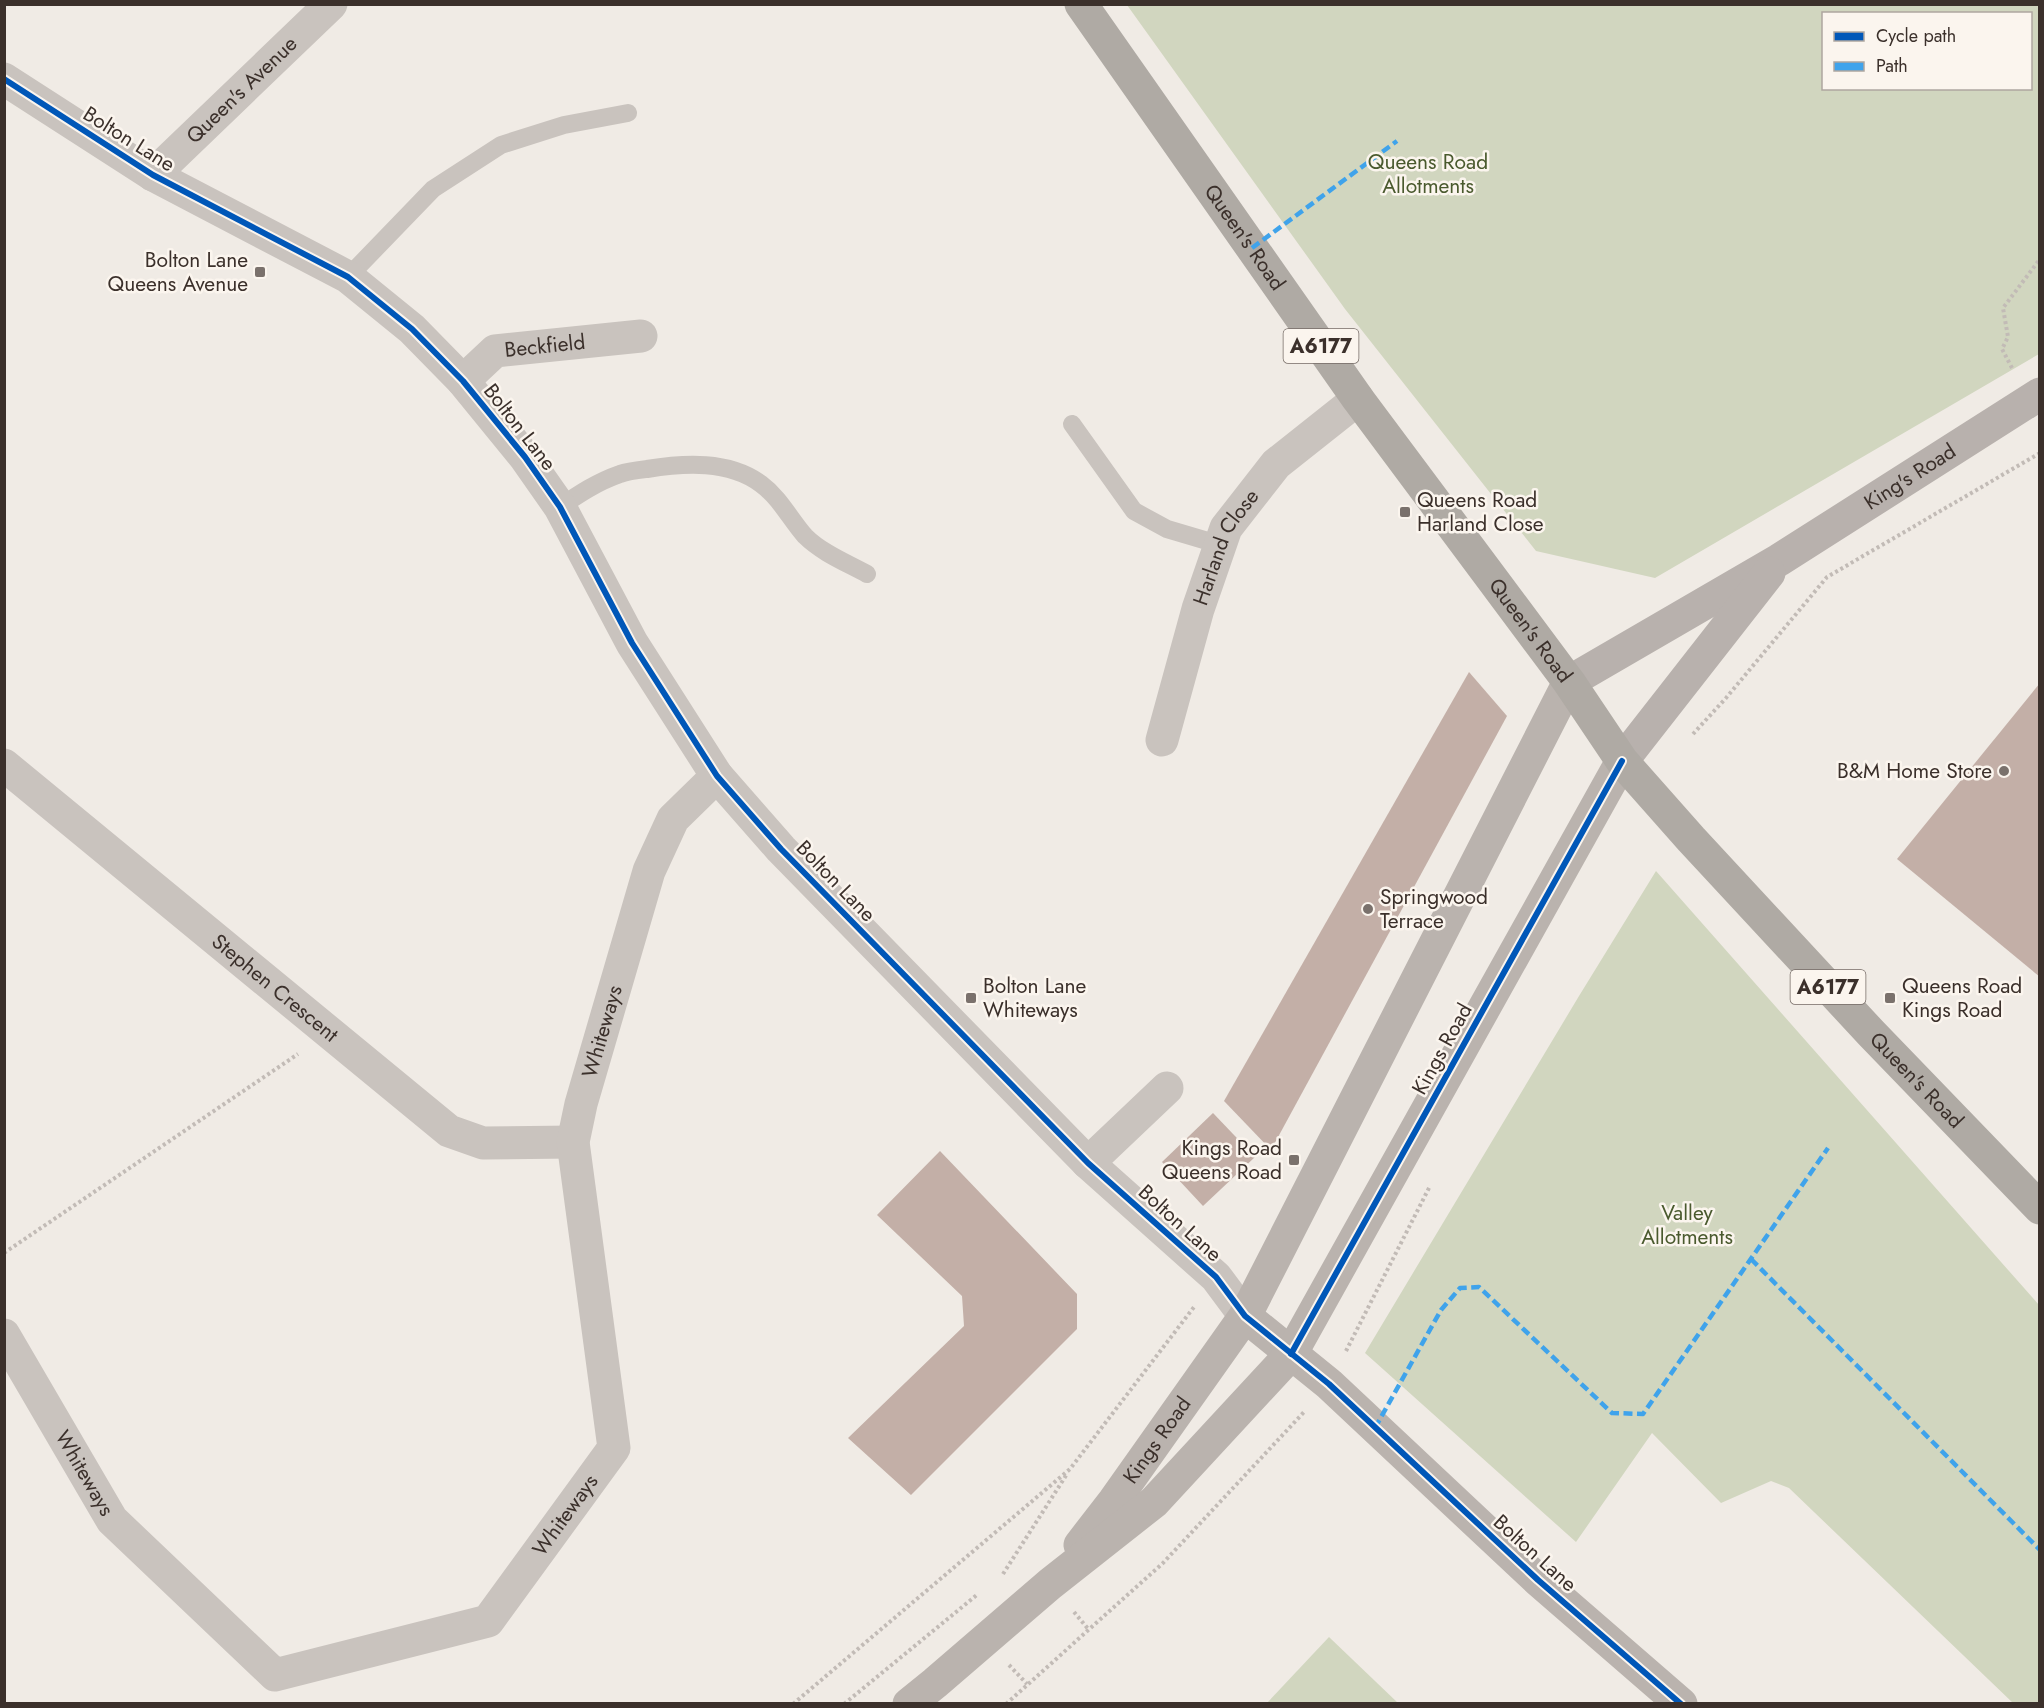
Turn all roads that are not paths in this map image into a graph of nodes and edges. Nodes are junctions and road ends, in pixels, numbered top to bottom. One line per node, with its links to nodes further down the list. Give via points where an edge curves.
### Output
1 (331, 4): 5 (street, Queen's Avenue)
2 (1081, 4): 10 (highway, Queen's Road / A6177)
3 (4, 79): 5 (street, Bolton Lane)
4 (628, 113): 6 (lane, via 564,125 501,145 433,189)
5 (153, 175): 6 (street, Bolton Lane)
6 (348, 277): 8 (street, Bolton Lane, via 412,329)
7 (641, 336): 8 (street, Beckfield, via 495,351)
8 (463, 381): 12 (street, Bolton Lane)
9 (2040, 394): 14 (main road, King's Road)
10 (1358, 399): 13 (street, Harland Close, via 1276,464 1226,528); 16 (highway, Queen's Road / A6177)
11 (1072, 424): 13 (lane, via 1134,511 1167,529)
12 (560, 507): 15 (lane, via 589,487 623,472 670,465 712,465 760,483 772,492 807,538); 20 (street, Bolton Lane, via 632,643)
13 (1221, 545): 17 (street, Harland Close, via 1198,609)
14 (1779, 560): 16 (main road, King's Road); 18 (main road, King's Road)
15 (867, 574)
16 (1569, 682): 18 (highway, Queen's Road / A6177); 25 (street, Kings Road)
17 (1162, 740)
18 (1622, 760): 24 (highway, Queen's Road / A6177, via 1871,1033); 27 (street, Kings Road)
19 (4, 765): 22 (street, Stephen Crescent, via 449,1131 483,1143)
20 (717, 776): 22 (street, Whiteways, via 673,819 649,871); 23 (street, Bolton Lane, via 781,849)
21 (1167, 1088): 23 (street)
22 (573, 1142): 26 (street, Whiteways, via 614,1448 488,1621 275,1675 112,1520)
23 (1088, 1162): 25 (street, Bolton Lane, via 1216,1277)
24 (2040, 1208)
25 (1245, 1316): 27 (street, Bolton Lane); 28 (street, Kings Road)
26 (4, 1335)
27 (1291, 1354): 28 (street, Kings Road, via 1155,1502); 30 (street, Bolton Lane, via 1329,1384 1538,1580)
28 (1050, 1584): 29 (street, Kings Road)
29 (909, 1704)
30 (1681, 1704)

